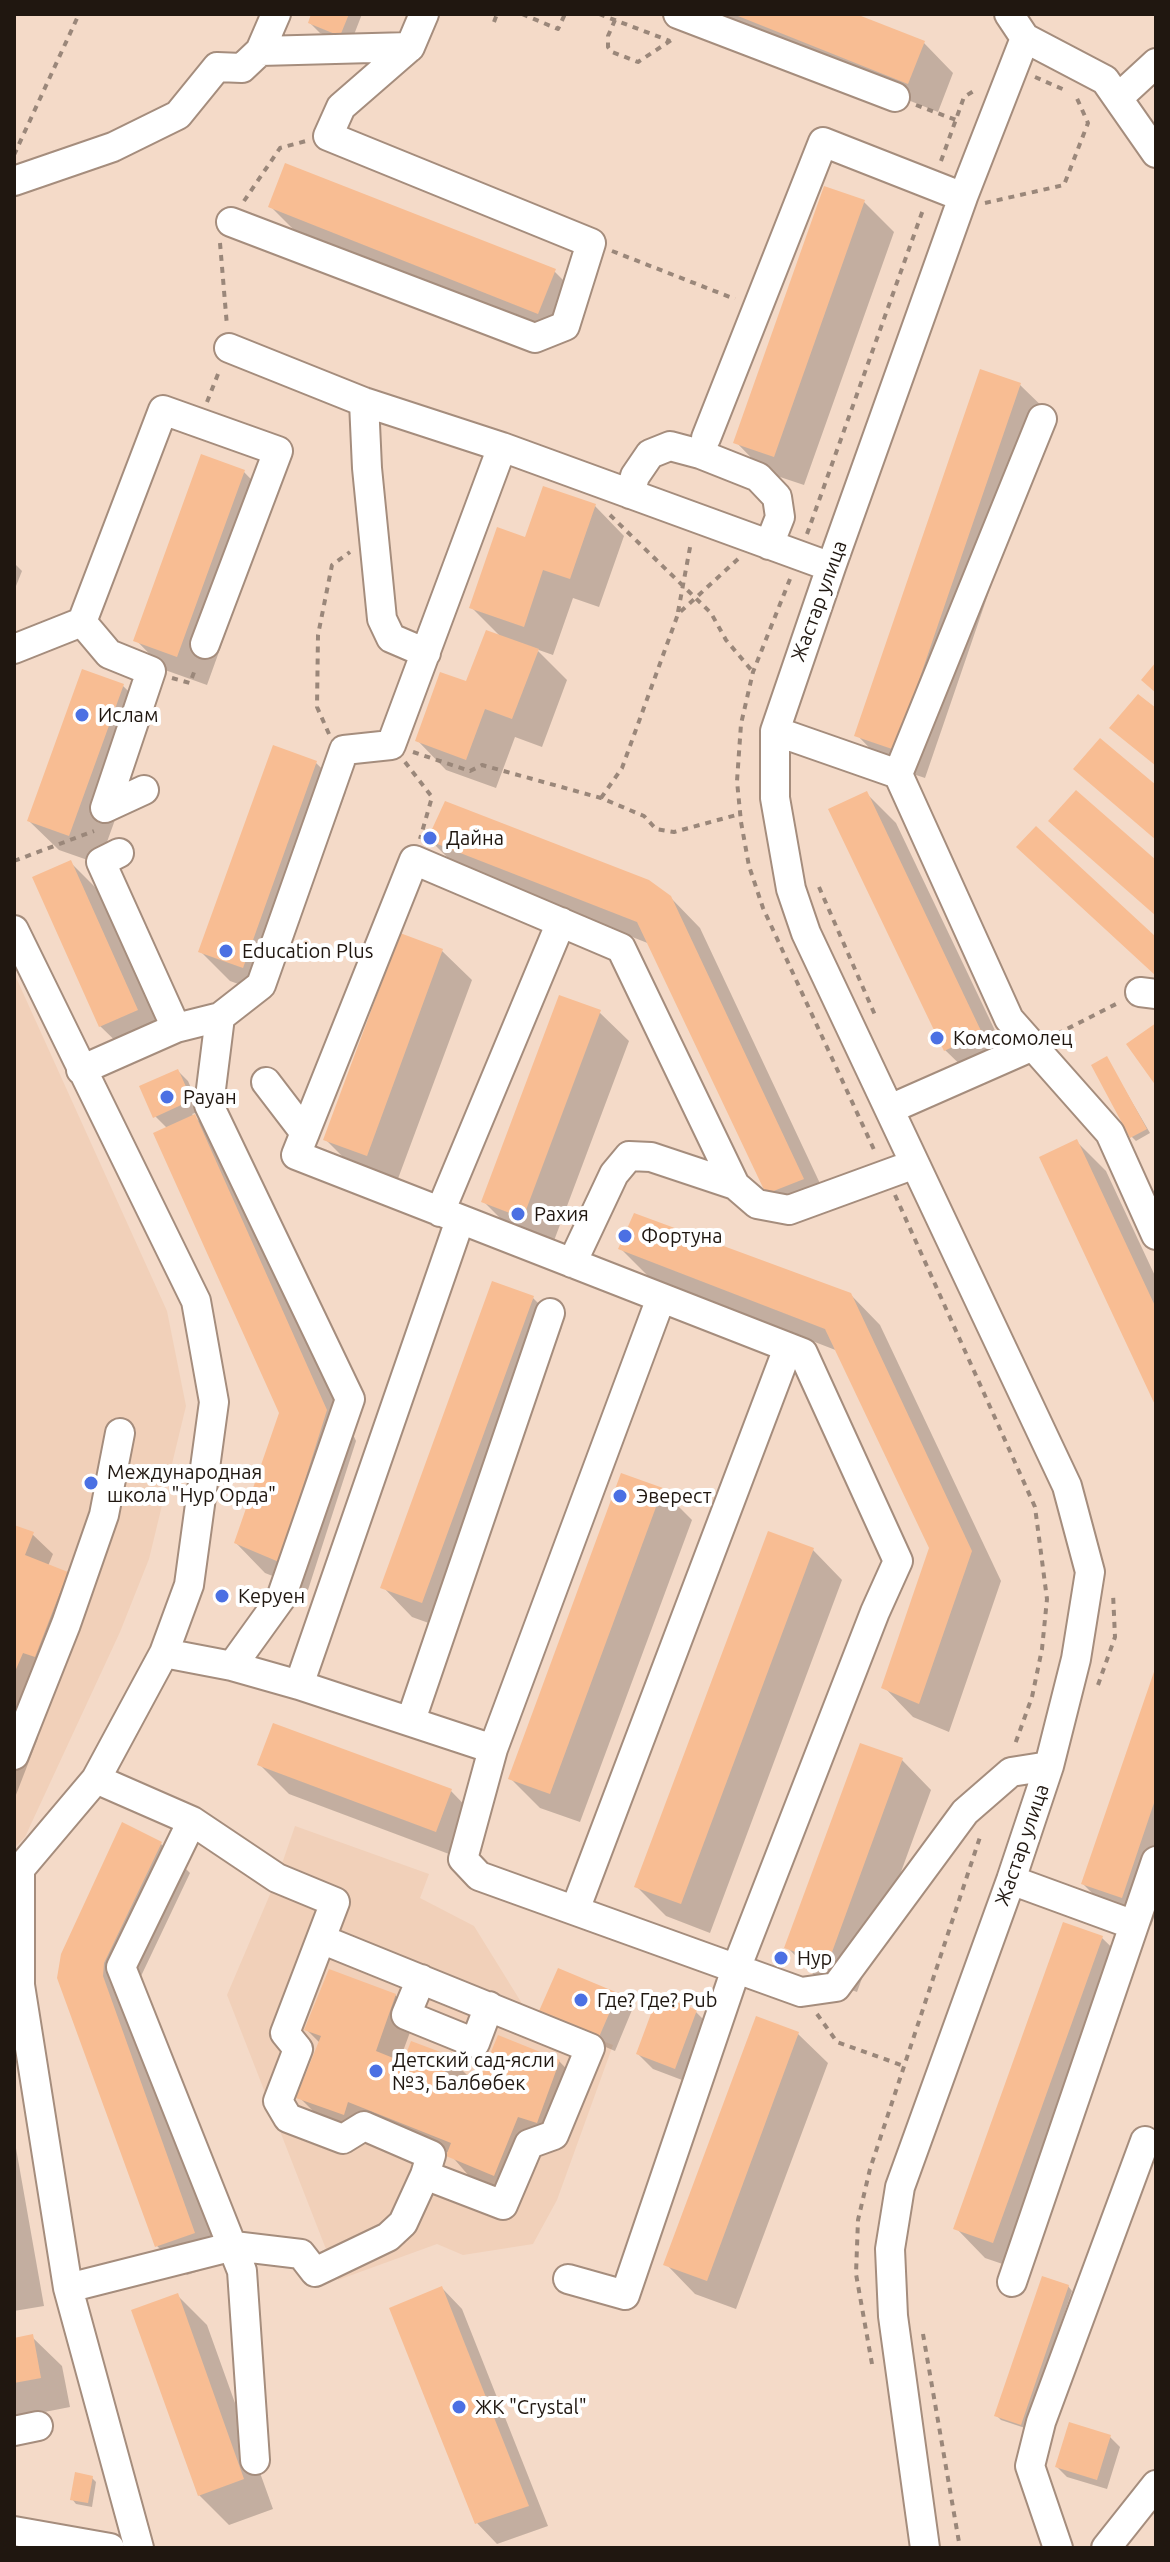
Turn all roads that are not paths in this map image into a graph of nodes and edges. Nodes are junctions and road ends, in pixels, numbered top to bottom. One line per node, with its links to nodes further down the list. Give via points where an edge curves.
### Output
1 (276, 14): 7 (street)
2 (424, 14): 6 (street)
3 (1009, 14): 5 (street)
4 (682, 26): 9 (street)
5 (1025, 38): 10 (street, via 1105,80); 13 (street, Жастар улица)
6 (410, 47): 7 (street); 14 (street, via 341,107 328,136 591,243 565,326 535,338)
7 (260, 51): 12 (street, via 242,68 217,67 178,115 113,147)
8 (1156, 63): 10 (street)
9 (895, 97)
10 (1118, 98): 11 (street)
11 (1156, 153)
12 (14, 181)
13 (963, 197): 18 (street, via 823,142); 22 (street, Жастар улица)
14 (231, 222)
15 (229, 348): 16 (street)
16 (364, 402): 19 (street); 26 (street, via 382,619 391,638)
17 (1042, 419): 28 (street)
18 (706, 438)
19 (502, 447): 20 (street); 26 (street)
20 (630, 494): 21 (street); 21 (street, via 650,454 670,446 710,458 758,477 777,497 780,517)
21 (764, 543): 22 (street)
22 (831, 567): 27 (street, Жастар улица)
23 (82, 622): 24 (street, via 163,410 278,451); 25 (street); 29 (street, via 109,654 151,671 105,808)
24 (205, 644)
25 (14, 649)
26 (426, 653): 33 (street, via 391,745 344,750 261,985)
27 (775, 731): 28 (street); 38 (street, Жастар улица, via 775,798 791,889 806,933)
28 (898, 774): 35 (street, via 1009,1019)
29 (144, 790)
30 (119, 853): 34 (street, via 101,862)
31 (561, 922): 39 (street, via 414,860); 41 (street, via 621,948); 42 (street)
32 (14, 930): 36 (street)
33 (220, 1017): 34 (street); 50 (street, via 209,1105 350,1399 281,1598)
34 (176, 1028): 36 (street)
35 (1033, 1046): 38 (street); 43 (street, via 1110,1133)
36 (81, 1070): 49 (street, via 196,1301 214,1402 189,1585)
37 (266, 1082): 39 (street)
38 (890, 1109): 40 (street, Жастар улица)
39 (305, 1133): 42 (street, via 296,1155)
40 (915, 1164): 41 (street, via 789,1210 757,1204); 55 (street, Жастар улица, via 1067,1486 1090,1572 1076,1659)
41 (735, 1185): 44 (street, via 651,1157 629,1156 614,1174)
42 (450, 1216): 44 (street); 51 (street)
43 (1156, 1235)
44 (572, 1263): 45 (street)
45 (661, 1298): 47 (street); 53 (street)
46 (550, 1313): 52 (street)
47 (788, 1348): 61 (street); 64 (street, via 803,1353 898,1561)
48 (120, 1433): 54 (street, via 104,1515)
49 (164, 1653): 50 (street); 56 (street)
50 (232, 1666): 51 (street)
51 (299, 1685): 52 (street)
52 (411, 1720): 53 (street)
53 (493, 1749): 61 (street, via 463,1859 479,1876)
54 (14, 1755)
55 (1049, 1766): 60 (street, Жастар улица); 64 (street, via 1011,1772 965,1812 836,1987 801,1992)
56 (96, 1779): 57 (street); 59 (street)
57 (192, 1821): 63 (street, via 277,1878 335,1902); 69 (street, via 121,1967)
58 (1156, 1861): 62 (street)
59 (17, 1867): 72 (street, via 20,1985)
60 (1011, 1880): 62 (street); 78 (street, Жастар улица, via 900,2187 890,2249 893,2316)
61 (575, 1910): 64 (street)
62 (1134, 1925): 71 (street)
63 (321, 1939): 65 (street); 68 (street, via 285,2033 298,2049 278,2101 288,2118 343,2139 364,2126 431,2155)
64 (736, 1969): 70 (street, via 625,2295)
65 (421, 1979): 66 (street); 66 (street, via 406,2015 475,2043)
66 (489, 2006): 68 (street, via 590,2048 554,2135 529,2144 503,2205)
67 (1145, 2141): 79 (street, via 1041,2422 1030,2466)
68 (425, 2175): 69 (street, via 403,2223 388,2237 315,2272 301,2254)
69 (234, 2246): 72 (street); 73 (street, via 242,2271)
70 (568, 2279)
71 (1012, 2282)
72 (68, 2288): 77 (street)
73 (255, 2460)
74 (1156, 2485): 80 (street)
75 (14, 2531): 76 (street)
76 (110, 2548)
77 (139, 2548)
78 (925, 2548)
79 (1058, 2548)
80 (1106, 2548)

